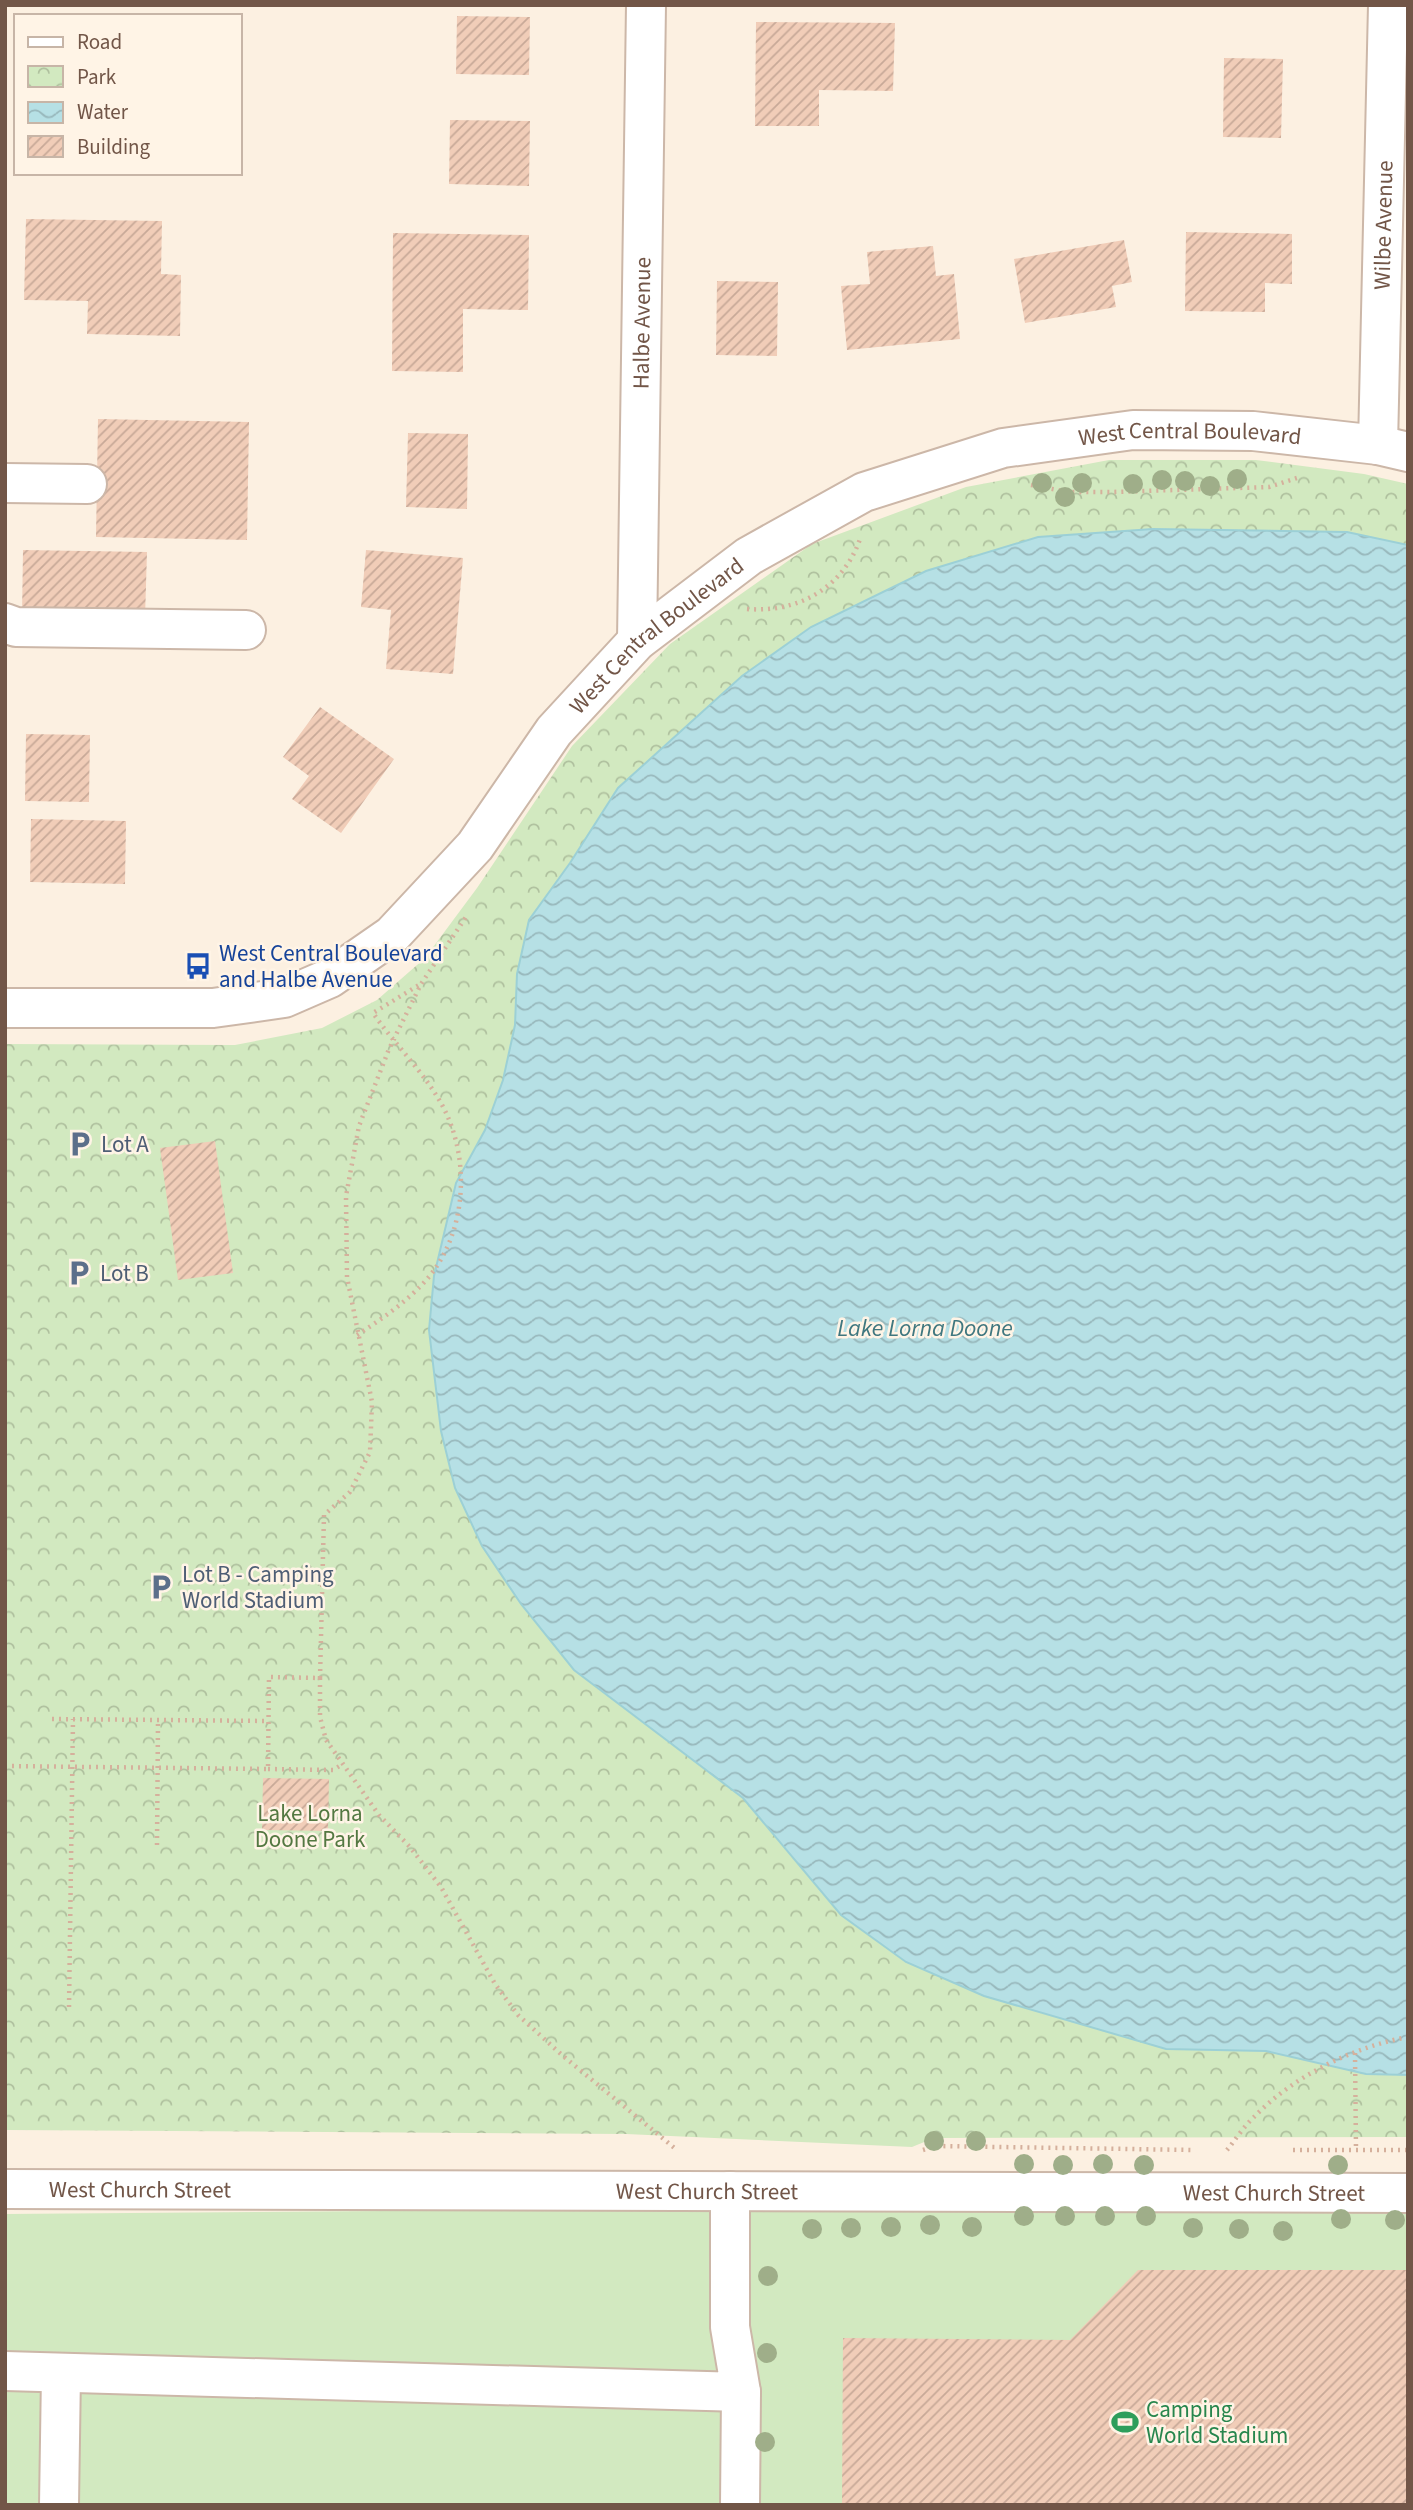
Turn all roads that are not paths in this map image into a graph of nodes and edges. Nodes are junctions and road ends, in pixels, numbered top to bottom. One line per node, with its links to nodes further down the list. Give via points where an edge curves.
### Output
1 (646, 5): 8 (street, Halbe Avenue)
2 (1394, 25): 3 (street, Wilbe Avenue)
3 (1393, 449): 8 (street, West Central Boulevard, via 1253,431 1133,430 1003,448 864,492 750,556)
4 (5, 483): 5 (street)
5 (87, 484)
6 (5, 623): 7 (street, via 16,627)
7 (246, 630)
8 (638, 640): 9 (street, West Central Boulevard, via 554,731 475,846 392,935 330,978 284,998 213,1008)
9 (5, 1008)
10 (5, 2189): 11 (street, West Church Street)
11 (730, 2191): 12 (street, West Church Street); 15 (street, via 730,2327)
12 (1408, 2193)
13 (5, 2371): 14 (street)
14 (61, 2373): 15 (street); 16 (street)
15 (741, 2392): 17 (street)
16 (59, 2505)
17 (740, 2505)

